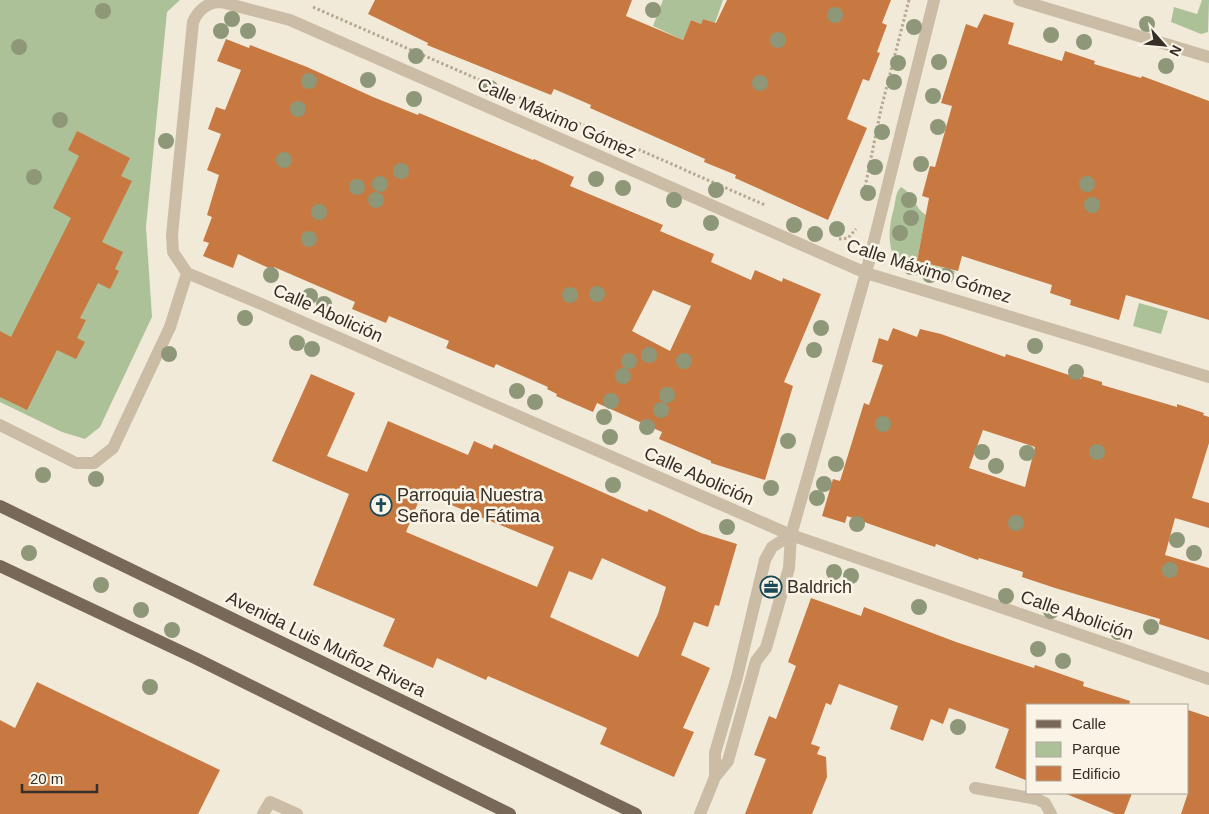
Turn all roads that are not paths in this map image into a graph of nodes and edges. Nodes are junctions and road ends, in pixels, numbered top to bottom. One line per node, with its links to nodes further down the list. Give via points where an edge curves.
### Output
1 (934, 0): 5 (street)
2 (1019, 0): 3 (street)
3 (1209, 58)
4 (187, 273): 5 (street, Calle Máximo Gómez, via 173,252 172,236 193,22 200,10 215,2 290,20); 7 (street, via 170,327 113,448 94,463 76,463); 9 (street, Calle Abolición)
5 (866, 273): 6 (street, Calle Máximo Gómez); 9 (street)
6 (1209, 377)
7 (0, 425)
8 (0, 506): 17 (main road, Avenida Luis Muñoz Rivera)
9 (791, 535): 11 (street, Calle Abolición); 12 (street, via 789,568 766,648 756,661 728,761); 12 (street, via 772,547 764,560 737,677 715,753)
10 (0, 566): 16 (main road, via 195,658)
11 (1209, 679)
12 (715, 777): 18 (street)
13 (975, 788): 19 (street, via 1037,799 1045,803)
14 (264, 814): 15 (street, via 270,802)
15 (298, 814)
16 (510, 814)
17 (636, 814)
18 (700, 814)
19 (1051, 814)

